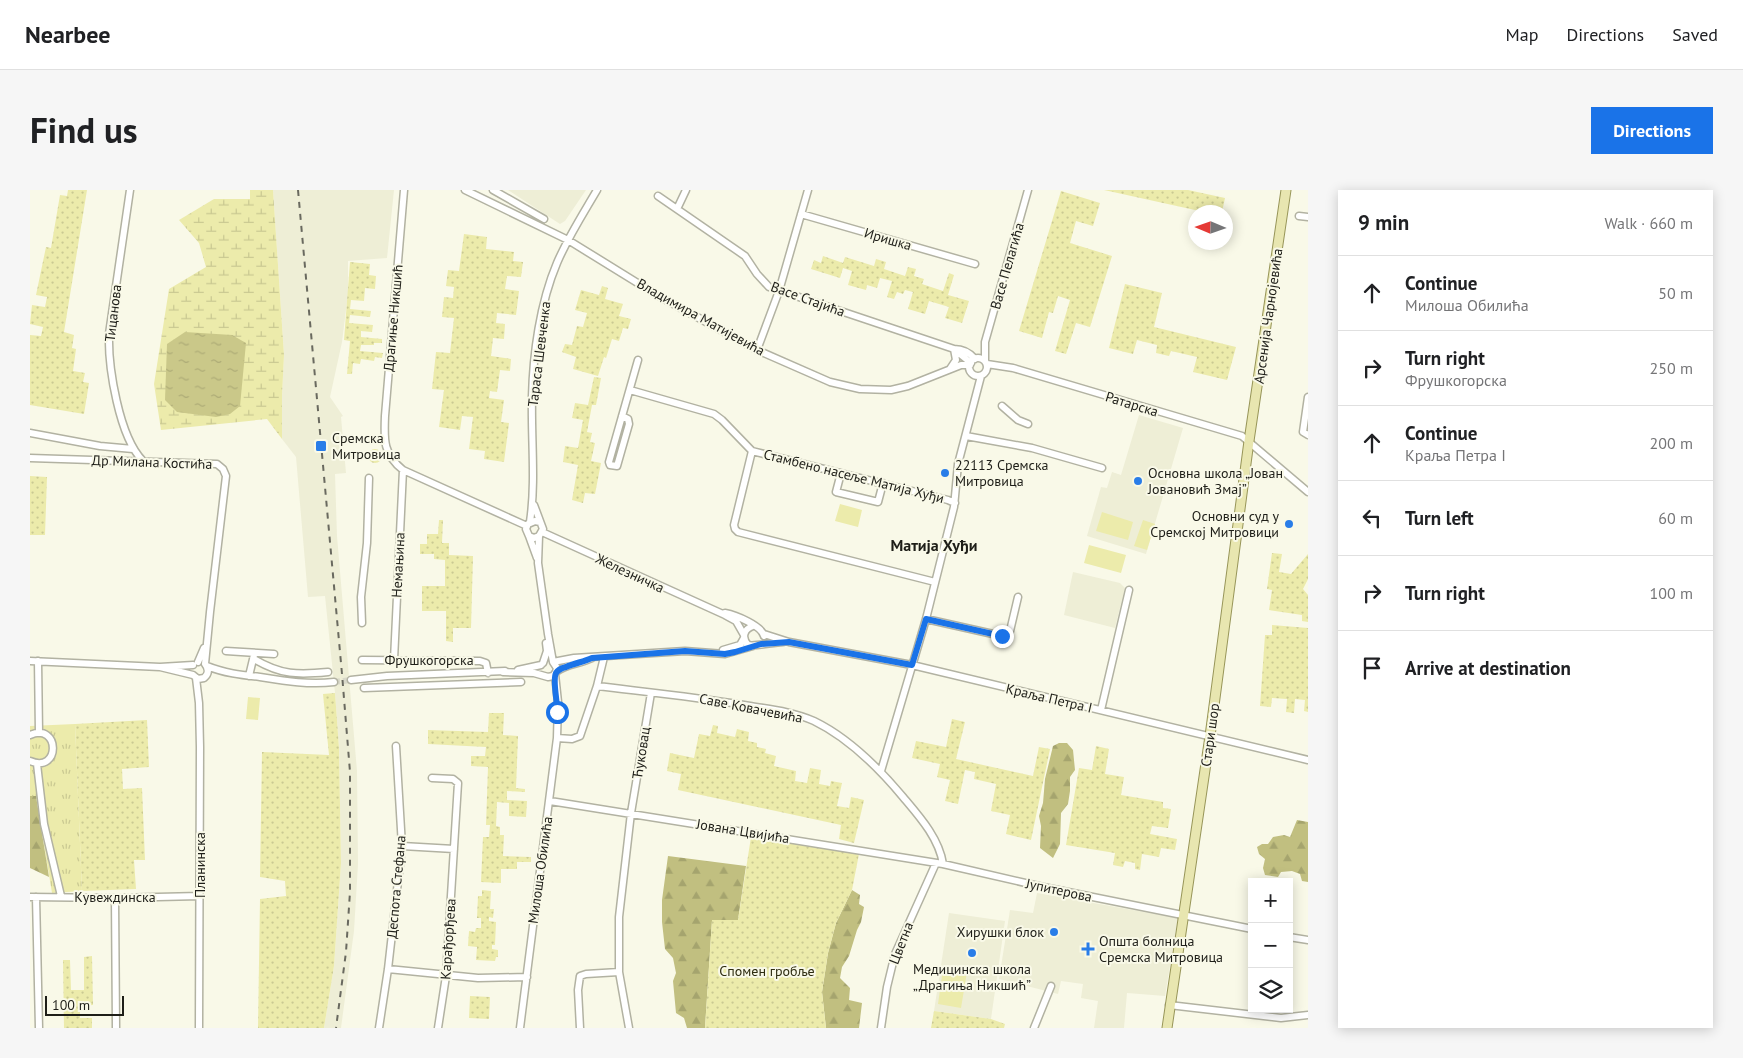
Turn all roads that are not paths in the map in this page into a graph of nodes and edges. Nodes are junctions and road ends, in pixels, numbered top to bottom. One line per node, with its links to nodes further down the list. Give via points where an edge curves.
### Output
1 (130, 190): 36 (street, Тицанова, via 108,351 117,400)
2 (404, 190): 41 (street, Драгиње Никшић, via 385,416 385,446 391,459)
3 (465, 190): 16 (street, Владимира Матијевића)
4 (493, 190): 15 (street)
5 (597, 190): 16 (street, Тараса Шевченка)
6 (686, 190): 11 (street)
7 (808, 190): 12 (street)
8 (1028, 190): 19 (street, Васе Пелагића)
9 (1286, 190): 35 (main road, Арсенија Чарнојевића)
10 (658, 196): 11 (street, Васе Стајића)
11 (677, 209): 18 (street, Васе Стајића, via 744,256 764,282)
12 (801, 214): 17 (street, Иришка); 18 (street)
13 (1299, 216): 14 (street)
14 (1308, 217)
15 (544, 219)
16 (568, 240): 21 (street, Владимира Матијевића, via 657,295); 46 (street, Тараса Шевченка, via 545,298 536,350 532,396)
17 (975, 264)
18 (779, 291): 20 (street, Васе Стајића); 21 (street)
19 (986, 342): 23 (street, Васе Пелагића); 24 (street, Васе Пелагића)
20 (954, 349): 24 (street, Васе Стајића); 26 (street, via 956,360)
21 (757, 350): 26 (street, Владимира Матијевића, via 822,379 860,390 891,390)
22 (638, 360): 27 (street)
23 (986, 362): 24 (street, Васе Пелагића); 24 (street, Ратарска); 25 (street, Ратарска)
24 (975, 367): 25 (street, Ратарска, via 990,370); 26 (street, Владимира Матијевића, via 961,365); 33 (street, Стамбено насеље Матија Хуђи, via 976,400)
25 (1014, 368): 35 (street, Ратарска, via 1242,436)
26 (949, 370)
27 (630, 390): 30 (street); 37 (street, via 714,414)
28 (1308, 397): 34 (street, via 1303,432)
29 (1002, 406): 31 (street)
30 (622, 416): 30 (street, via 609,462 614,466 618,466 629,424 628,419)
31 (1028, 424)
32 (30, 433): 36 (street)
33 (966, 436): 40 (street, via 1032,448); 47 (street, Стамбено насеље Матија Хуђи, via 958,464)
34 (1308, 436)
35 (1249, 441): 45 (street, Ратарска); 105 (main road, Стари шор)
36 (133, 449): 39 (street, Тицанова)
37 (752, 450): 42 (street, Стамбено насеље Матија Хуђи); 53 (street, via 734,525 738,532)
38 (30, 458): 39 (street, Др Милана Костића)
39 (143, 460): 63 (street, Др Милана Костића, via 217,464 225,472)
40 (1102, 468)
41 (403, 470): 49 (street); 74 (street, Немањина)
42 (842, 473): 44 (street, Стамбено насеље Матија Хуђи); 44 (street, via 836,492 878,502)
43 (369, 478): 58 (street)
44 (883, 484): 47 (street, Стамбено насеље Матија Хуђи)
45 (1308, 492)
46 (533, 501): 48 (street, Тараса Шевченка); 49 (street, Тараса Шевченка)
47 (955, 503): 53 (street, Стамбено насеље Матија Хуђи)
48 (540, 522): 49 (street); 50 (street, via 543,527)
49 (528, 524): 51 (street, via 526,532)
50 (541, 534): 51 (street, via 534,538); 52 (street); 56 (street, Железничка)
51 (529, 536): 52 (street)
52 (538, 562): 60 (street)
53 (936, 582): 57 (street, Стамбено насеље Матија Хуђи)
54 (1129, 590): 101 (street)
55 (1018, 597): 57 (street, via 1010,631 1002,636)
56 (719, 612): 59 (street, Железничка, via 739,617); 62 (street, Железничка, via 736,621)
57 (926, 619): 81 (street, Стамбено насеље Матија Хуђи)
58 (362, 623)
59 (753, 626): 61 (street, via 759,627); 62 (street)
60 (548, 634): 77 (street); 79 (street)
61 (764, 634): 64 (street, Краља Петра I); 65 (street)
62 (744, 636): 66 (street); 68 (street, via 735,648)
63 (208, 637): 78 (street, Др Милана Костића); 80 (street, Др Милана Костића)
64 (789, 642): 65 (street, Краља Петра I); 81 (street, Краља Петра I)
65 (761, 644): 66 (street)
66 (753, 646): 68 (street, via 730,654)
67 (226, 651): 70 (street)
68 (712, 653): 71 (street, via 685,651)
69 (274, 654): 70 (street)
70 (254, 656): 83 (street, via 276,671); 90 (street)
71 (604, 657): 72 (street); 97 (street)
72 (592, 658): 77 (street); 87 (street, via 560,668)
73 (362, 660): 74 (street, Фрушкогорска)
74 (394, 660): 86 (street, Фрушкогорска, via 480,661 486,663)
75 (30, 661): 76 (street)
76 (38, 661): 82 (street); 103 (street)
77 (553, 662): 79 (street); 87 (street)
78 (195, 664): 80 (street); 82 (street); 89 (street, via 191,671)
79 (542, 664): 84 (street, Фрушкогорска); 91 (street, via 540,670)
80 (206, 665): 85 (street); 92 (street, via 208,671)
81 (912, 665): 101 (street, Краља Петра I); 110 (street, Стамбено насеље Матија Хуђи)
82 (160, 667): 89 (street)
83 (328, 672)
84 (503, 672): 86 (street, Фрушкогорска); 91 (street, Фрушкогорска)
85 (226, 673): 90 (street); 92 (street)
86 (488, 673): 88 (street, Фрушкогорска)
87 (556, 673): 91 (street, via 551,677); 102 (street, Милоша Обилића)
88 (440, 674): 93 (street, Фрушкогорска); 96 (street, Фрушкогорска)
89 (194, 676): 92 (street); 100 (street, Планинска)
90 (249, 676): 94 (street, via 308,684)
91 (544, 676): 102 (street, Милоша Обилића, via 552,689)
92 (204, 677): 100 (street, Планинска)
93 (351, 680)
94 (334, 682)
95 (521, 682): 96 (street, Фрушкогорска)
96 (440, 686): 98 (street, Фрушкогорска)
97 (597, 686): 99 (street, Саве Ковачевића); 106 (street, via 580,736)
98 (364, 688)
99 (651, 692): 110 (street, Саве Ковачевића, via 793,714 833,732); 113 (street, Ћуковац)
100 (199, 703): 119 (street, Планинска)
101 (1101, 710): 105 (street, Краља Петра I)
102 (557, 712): 106 (street, Милоша Обилића)
103 (38, 732): 104 (street); 109 (street, via 50,738 54,749 48,760)
104 (30, 735)
105 (1210, 736): 108 (street, Краља Петра I); 122 (main road, Стари шор)
106 (557, 738): 112 (street, Милоша Обилића)
107 (396, 746): 114 (street, Деспота Стефана)
108 (1308, 760)
109 (33, 763): 118 (street)
110 (881, 771): 117 (street, Саве Ковачевића, via 929,832 940,850)
111 (432, 778): 115 (street, Карађорђева, via 453,778 458,783)
112 (550, 801): 113 (street, Јована Цвијића); 129 (street, Милоша Обилића)
113 (631, 813): 116 (street, Јована Цвијића); 127 (street, Ћуковац, via 619,917)
114 (402, 846): 115 (street); 126 (street, Деспота Стефана)
115 (454, 849): 128 (street, Карађорђева)
116 (936, 863): 117 (street, Јупитерова); 141 (street, Цветна, via 895,954)
117 (943, 864): 122 (street, Јупитерова)
118 (61, 896): 120 (street, Кувеждинска); 121 (street, Кувеждинска)
119 (200, 896): 121 (street, Кувеждинска); 135 (street, Планинска)
120 (33, 897): 133 (street)
121 (115, 898): 134 (street)
122 (1184, 915): 123 (street, Јупитерова); 131 (main road, Стари шор)
123 (1248, 928)
124 (1293, 938): 125 (street)
125 (1308, 940)
126 (388, 969): 128 (street); 136 (street, Деспота Стефана)
127 (619, 972): 139 (street, via 580,976); 140 (street, Ћуковац)
128 (446, 976): 129 (street); 137 (street, Карађорђева)
129 (527, 977): 138 (street, Милоша Обилића)
130 (1051, 986): 142 (street)
131 (1169, 1005): 132 (street, via 1281,1018); 143 (main road, Стари шор)
132 (1308, 1015)
133 (39, 1028)
134 (116, 1028)
135 (199, 1028)
136 (379, 1028)
137 (438, 1028)
138 (520, 1028)
139 (580, 1028)
140 (629, 1028)
141 (881, 1028)
142 (1034, 1028)
143 (1166, 1028)

